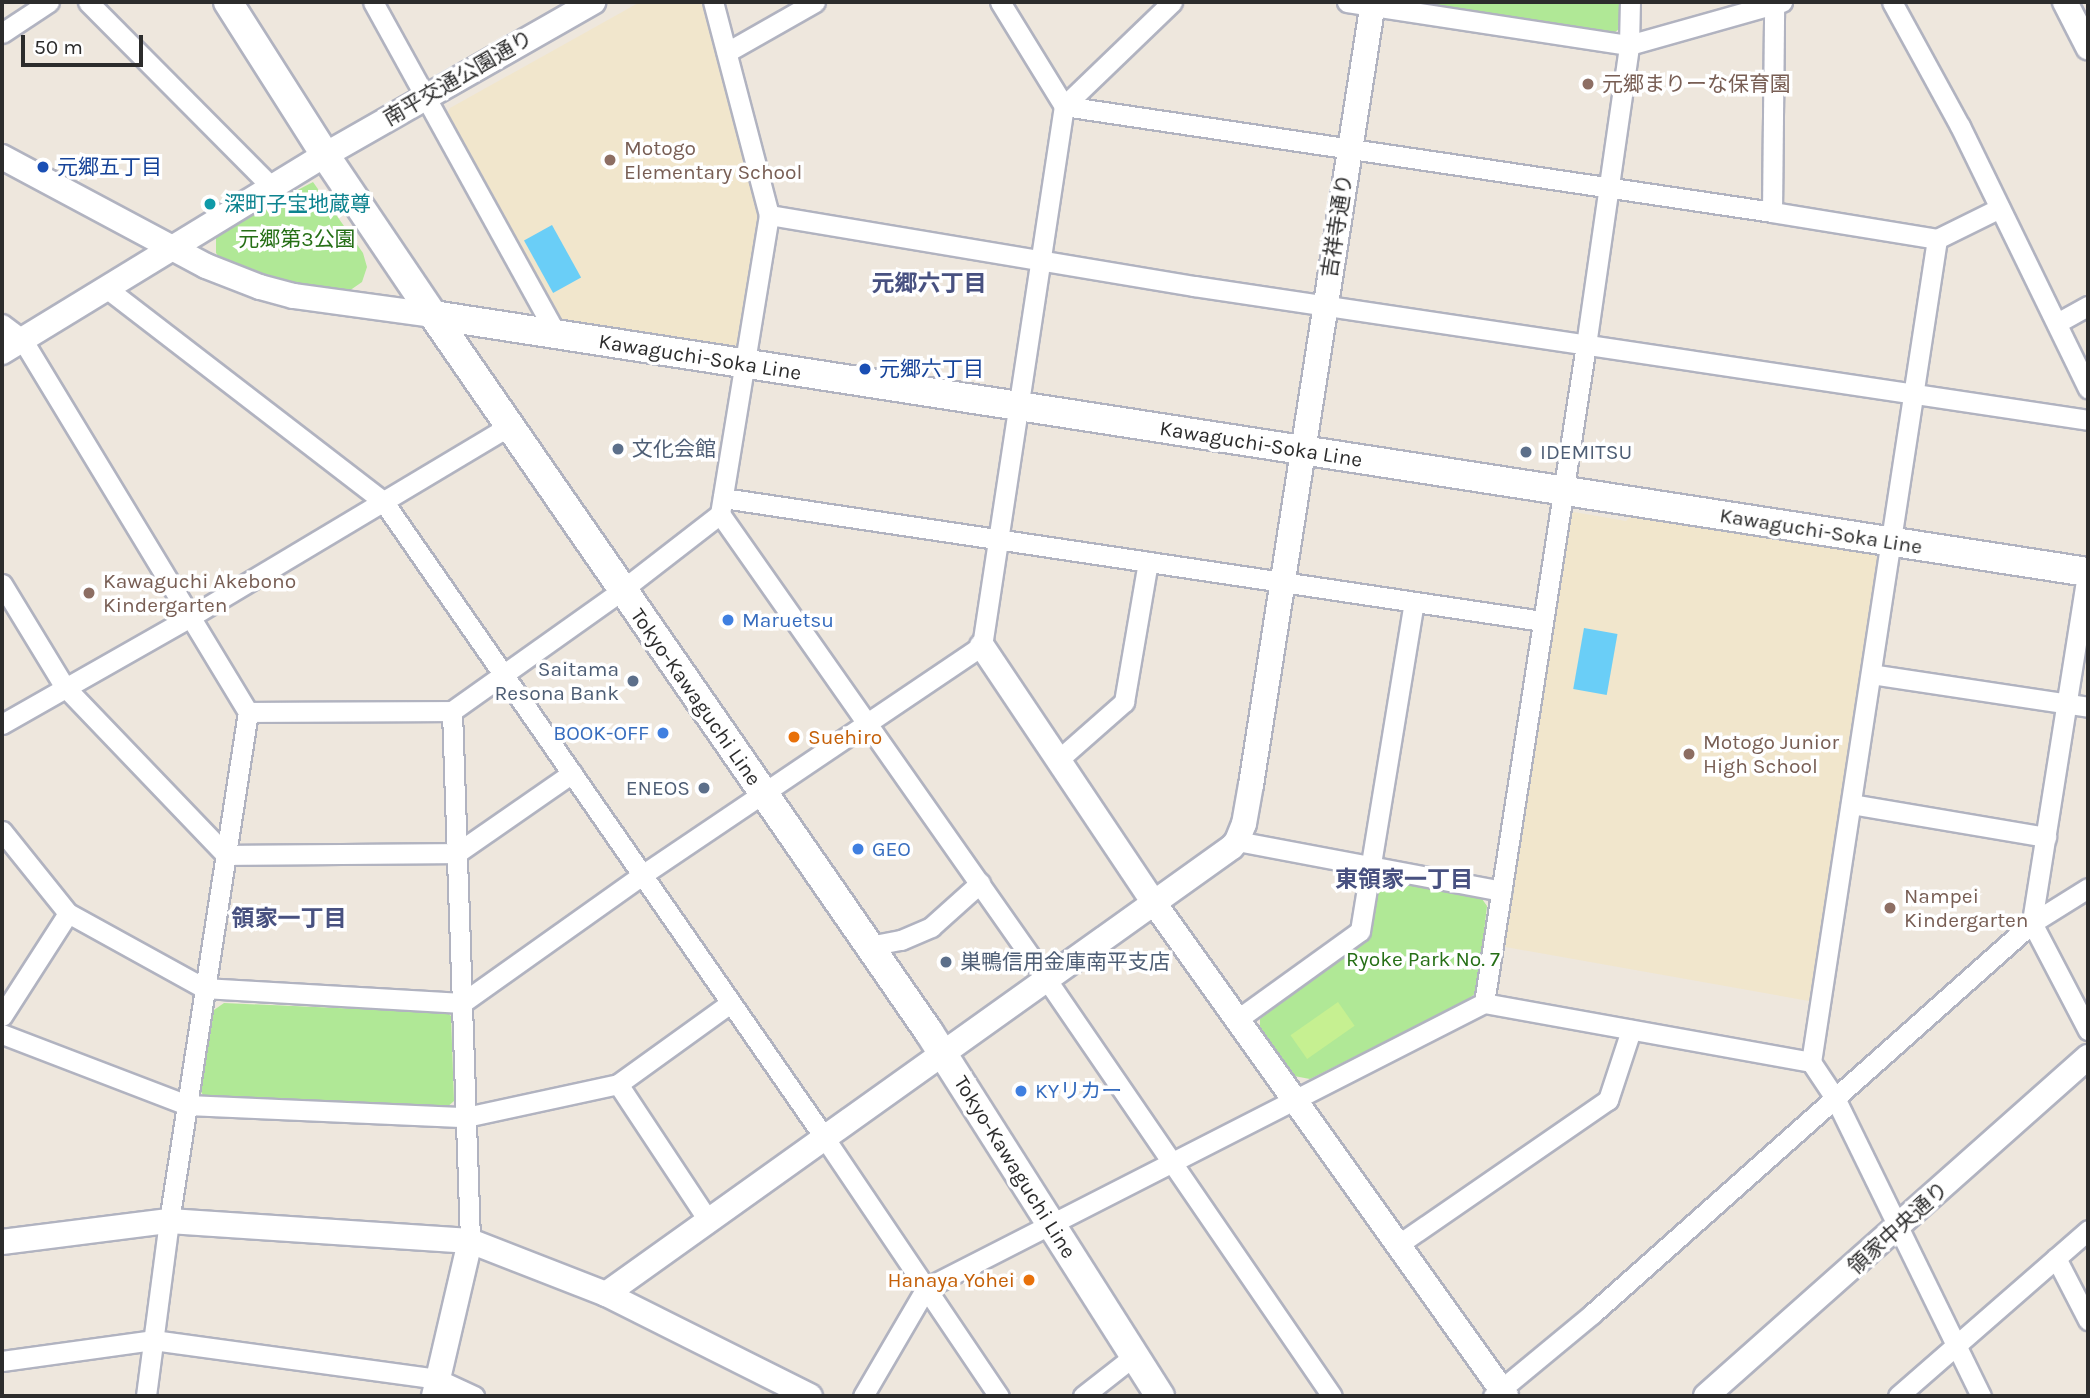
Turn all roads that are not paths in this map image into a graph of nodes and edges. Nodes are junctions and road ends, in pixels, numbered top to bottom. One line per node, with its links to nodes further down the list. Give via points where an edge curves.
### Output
1 (49, 2): 16 (street)
2 (88, 2): 25 (street)
3 (228, 2): 23 (main road, Tokyo-Kawaguchi Line)
4 (373, 2): 20 (street)
5 (593, 2): 20 (street, 南平交通公園通り)
6 (713, 2): 19 (street)
7 (815, 2): 19 (street)
8 (1000, 2): 21 (street)
9 (1172, 2): 21 (street)
10 (1346, 2): 15 (street)
11 (1630, 2): 17 (street)
12 (1892, 2): 27 (street)
13 (2065, 2): 18 (street)
14 (1778, 3): 17 (street); 28 (street)
15 (1373, 4): 17 (street); 22 (street, 吉祥寺通り)
16 (2, 33)
17 (1629, 45): 26 (street)
18 (2088, 47)
19 (727, 52): 29 (street)
20 (426, 96): 23 (street, 南平交通公園通り); 39 (street)
21 (1064, 106): 22 (street); 32 (street)
22 (1349, 150): 26 (street); 34 (street, 吉祥寺通り)
23 (325, 155): 25 (street, 南平交通公園通り); 36 (main road, Tokyo-Kawaguchi Line)
24 (2, 157): 31 (street)
25 (273, 188): 31 (street, 南平交通公園通り)
26 (1609, 189): 28 (street); 41 (street)
27 (2000, 208): 30 (street); 37 (street)
28 (1772, 212): 30 (street)
29 (769, 215): 32 (street); 42 (street)
30 (1937, 240): 44 (street)
31 (172, 248): 33 (street, 南平交通公園通り); 36 (street, via 206,266 283,293)
32 (1040, 262): 34 (street); 45 (street)
33 (106, 287): 40 (street, 南平交通公園通り); 50 (street)
34 (1324, 304): 41 (street); 48 (street, 吉祥寺通り)
35 (2088, 306): 37 (street)
36 (433, 315): 39 (main road, Kawaguchi-Soka Line); 47 (main road, Tokyo-Kawaguchi Line)
37 (2057, 323): 43 (street)
38 (2, 324): 40 (street)
39 (556, 334): 42 (main road, Kawaguchi-Soka Line)
40 (12, 345): 60 (street)
41 (1587, 345): 44 (street); 49 (street)
42 (746, 364): 45 (main road, Kawaguchi-Soka Line); 51 (street)
43 (2088, 388)
44 (1913, 395): 46 (street); 53 (street)
45 (1018, 406): 48 (main road, Kawaguchi-Soka Line); 52 (street)
46 (2088, 420)
47 (510, 425): 50 (street); 58 (main road, Tokyo-Kawaguchi Line)
48 (1303, 451): 49 (main road, Kawaguchi-Soka Line); 56 (street, 吉祥寺通り)
49 (1563, 491): 53 (main road, Kawaguchi-Soka Line); 61 (street)
50 (383, 501): 60 (street); 63 (street)
51 (721, 506): 52 (street); 58 (street); 70 (street)
52 (997, 538): 54 (street); 62 (street)
53 (1889, 542): 55 (main road, Kawaguchi-Soka Line); 64 (street)
54 (1148, 562): 56 (street); 72 (street, via 1124,702)
55 (2088, 571): 66 (street)
56 (1281, 582): 59 (street); 78 (street, 吉祥寺通り, via 1251,785)
57 (2, 584): 65 (street)
58 (622, 590): 63 (street); 74 (main road, Tokyo-Kawaguchi Line)
59 (1414, 602): 61 (street); 81 (street)
60 (190, 617): 65 (street); 69 (street)
61 (1542, 621): 85 (street)
62 (982, 646): 70 (street); 72 (street)
63 (504, 674): 68 (street); 73 (street)
64 (1871, 674): 66 (street); 75 (street)
65 (64, 686): 71 (street); 80 (street)
66 (2068, 704): 67 (street); 77 (street)
67 (2088, 707)
68 (452, 711): 69 (street); 79 (street)
69 (248, 712): 80 (street)
70 (867, 722): 74 (street); 83 (street)
71 (2, 724)
72 (1058, 760): 86 (street)
73 (572, 773): 79 (street); 82 (street)
74 (763, 794): 82 (street); 89 (main road, Tokyo-Kawaguchi Line)
75 (1851, 804): 77 (street); 102 (street)
76 (2, 831): 87 (street)
77 (2046, 837): 88 (street)
78 (1237, 841): 81 (street); 86 (street)
79 (457, 853): 80 (street); 92 (street)
80 (226, 855): 91 (street)
81 (1371, 866): 85 (street); 96 (street, via 1360,931)
82 (642, 875): 92 (street); 94 (street)
83 (980, 883): 89 (street, via 931,927 901,940); 90 (street)
84 (2088, 888): 88 (street)
85 (1501, 891): 93 (street)
86 (1154, 903): 90 (street); 96 (street)
87 (68, 913): 91 (street); 95 (street)
88 (2032, 923): 98 (street); 105 (street)
89 (869, 946): 100 (main road, Tokyo-Kawaguchi Line)
90 (1047, 979): 100 (street); 109 (street)
91 (204, 988): 92 (street); 106 (street)
92 (462, 1003): 107 (street)
93 (1484, 1003): 97 (street); 104 (street)
94 (729, 1004): 103 (street); 108 (street)
95 (2, 1016)
96 (1238, 1019): 104 (street)
97 (1631, 1030): 102 (street); 117 (street, via 1608,1100)
98 (2088, 1030)
99 (2, 1034): 106 (street)
100 (942, 1052): 108 (street); 112 (main road, Tokyo-Kawaguchi Line)
101 (2088, 1057): 113 (street, 領家中央通り)
102 (1811, 1062): 105 (street)
103 (618, 1084): 107 (street); 110 (street)
104 (1296, 1098): 109 (street); 117 (street)
105 (1835, 1098): 113 (street); 127 (street)
106 (187, 1105): 107 (street); 111 (street)
107 (466, 1117): 115 (street)
108 (824, 1137): 110 (street); 119 (street)
109 (1170, 1163): 112 (street); 135 (street)
110 (708, 1220): 120 (street)
111 (169, 1221): 115 (street); 116 (street); 122 (street)
112 (1051, 1224): 119 (street); 124 (main road, Tokyo-Kawaguchi Line)
113 (1898, 1228): 123 (street); 136 (street, 領家中央通り)
114 (2088, 1230): 118 (street)
115 (470, 1241): 120 (street); 126 (street)
116 (2, 1242)
117 (1399, 1244): 127 (street)
118 (2056, 1258): 121 (street); 123 (street)
119 (926, 1289): 131 (street); 132 (street)
120 (606, 1294): 130 (street)
121 (2088, 1320)
122 (153, 1340): 125 (street); 126 (street); 128 (street)
123 (1955, 1344): 137 (street); 138 (street)
124 (1134, 1356): 133 (street); 134 (main road, Tokyo-Kawaguchi Line)
125 (2, 1361)
126 (435, 1388): 129 (street)
127 (1500, 1395)
128 (146, 1396)
129 (474, 1396)
130 (810, 1396)
131 (863, 1396)
132 (999, 1396)
133 (1083, 1396)
134 (1160, 1396)
135 (1332, 1396)
136 (1706, 1396)
137 (1898, 1396)
138 (1981, 1396)

